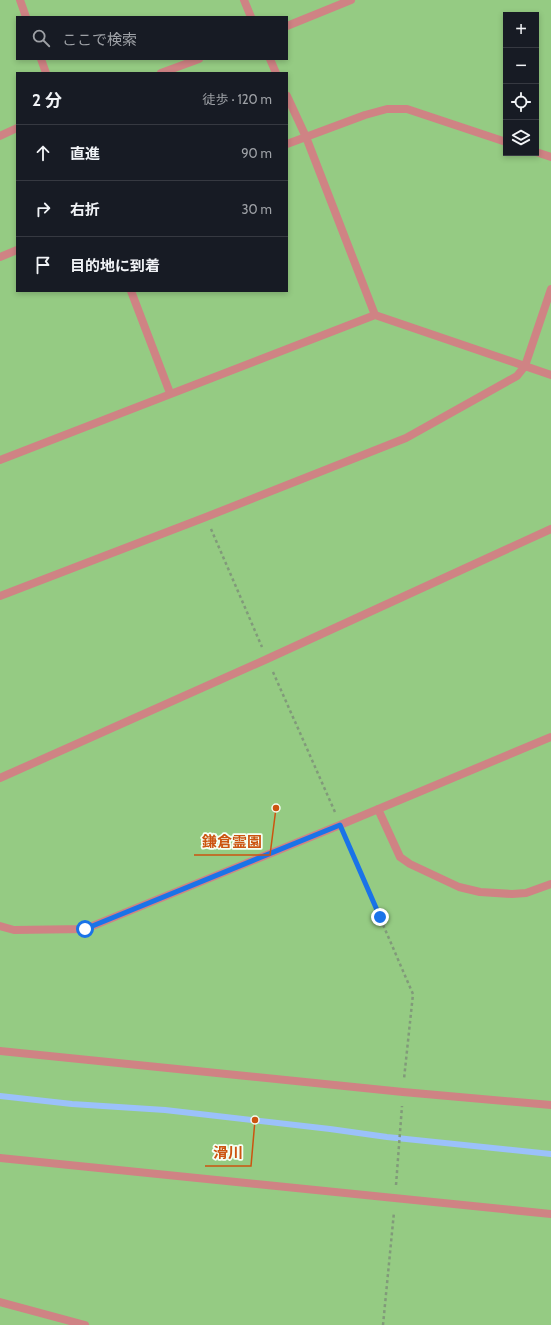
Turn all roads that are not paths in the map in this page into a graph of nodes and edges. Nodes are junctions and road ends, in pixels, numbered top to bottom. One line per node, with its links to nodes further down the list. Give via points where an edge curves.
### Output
1 (20, 0): 4 (lane)
2 (244, 0): 5 (lane)
3 (351, 0): 6 (lane)
4 (26, 16)
5 (251, 16)
6 (288, 26)
7 (41, 60): 10 (lane)
8 (196, 60): 11 (lane)
9 (270, 60): 12 (lane)
10 (46, 72)
11 (164, 72)
12 (276, 72)
13 (288, 98): 16 (lane)
14 (16, 128): 15 (lane)
15 (0, 136)
16 (306, 136): 17 (lane, via 387,109 407,109); 18 (lane); 25 (lane)
17 (503, 141)
18 (288, 144)
19 (539, 153): 20 (lane)
20 (551, 157)
21 (16, 250): 22 (lane)
22 (0, 257)
23 (551, 289): 26 (lane)
24 (131, 292): 28 (lane)
25 (375, 315): 26 (lane); 28 (lane)
26 (525, 366): 27 (lane); 31 (lane, via 517,376 406,438)
27 (551, 375)
28 (170, 393): 29 (lane)
29 (0, 460)
30 (551, 529): 33 (lane)
31 (0, 596)
32 (551, 736): 34 (lane)
33 (0, 778)
34 (378, 809): 35 (lane, via 400,857 459,887 480,892 512,894 526,893); 36 (lane, via 85,929 14,930)
35 (551, 884)
36 (0, 926)
37 (0, 1051): 38 (lane)
38 (551, 1105)
39 (0, 1158): 40 (lane)
40 (551, 1214)
41 (0, 1302): 42 (lane)
42 (85, 1325)

